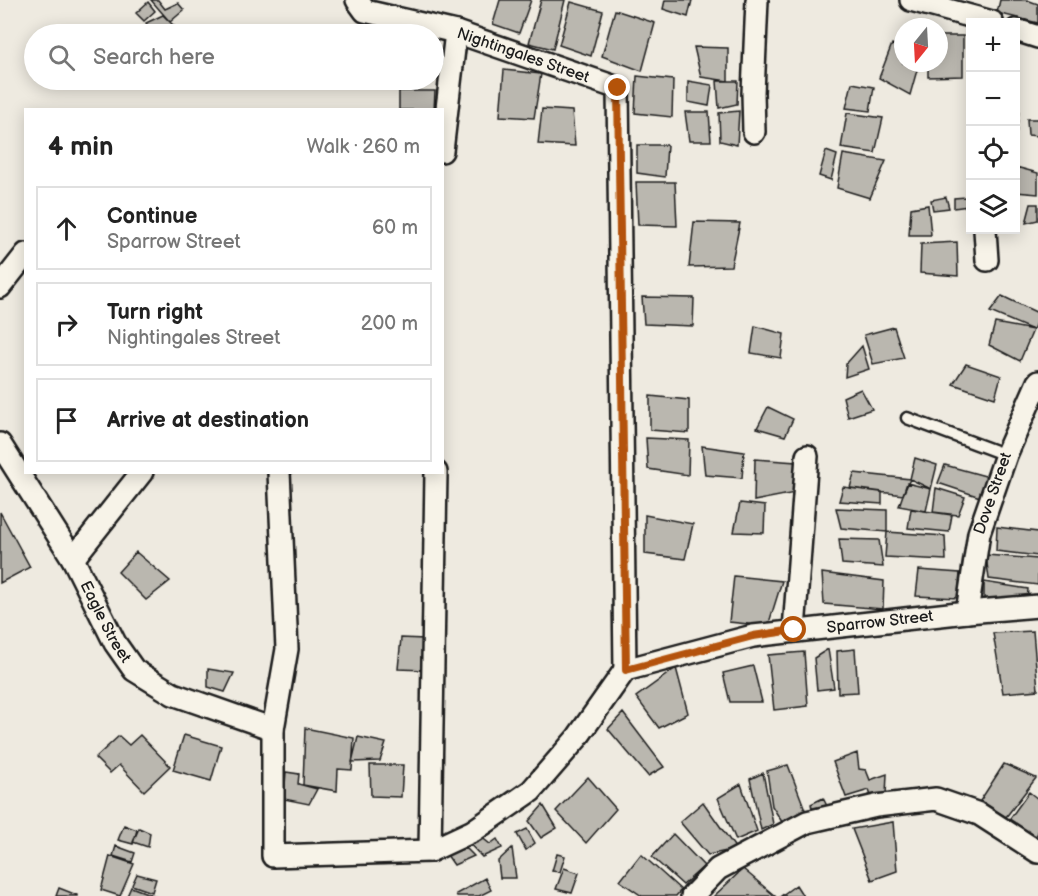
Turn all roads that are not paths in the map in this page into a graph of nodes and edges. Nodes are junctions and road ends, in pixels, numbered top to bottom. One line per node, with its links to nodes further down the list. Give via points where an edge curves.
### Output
1 (357, 0): 5 (street, Nightingales Street, via 365,11)
2 (757, 0): 10 (street)
3 (911, 0): 4 (street)
4 (971, 13)
5 (421, 24)
6 (444, 29): 8 (street, Nightingales Street)
7 (1020, 31): 9 (street)
8 (456, 32): 11 (street); 28 (street, Nightingales Street, via 618,88)
9 (1038, 37)
10 (754, 132)
11 (444, 134)
12 (985, 234): 14 (street)
13 (24, 257): 15 (street)
14 (987, 260)
15 (0, 287)
16 (1038, 382): 19 (street, Dove Street)
17 (907, 418): 19 (lane)
18 (0, 444): 24 (street, Eagle Street)
19 (1006, 455): 26 (street, Dove Street, via 979,534)
20 (807, 456): 27 (street)
21 (140, 474): 24 (street)
22 (279, 474): 29 (street, via 287,649)
23 (436, 474): 30 (street)
24 (73, 560): 29 (street, Eagle Street, via 115,644 134,670 173,694)
25 (1038, 606): 26 (street, Sparrow Street)
26 (967, 612): 27 (street, Sparrow Street)
27 (794, 630): 28 (street, Sparrow Street, via 753,636)
28 (626, 670): 30 (street, via 577,738 531,791 473,831)
29 (273, 729): 30 (street, via 273,856)
30 (430, 851)
31 (1038, 852): 32 (street, via 979,814 936,799 876,806 807,822 718,869)
32 (692, 896)

